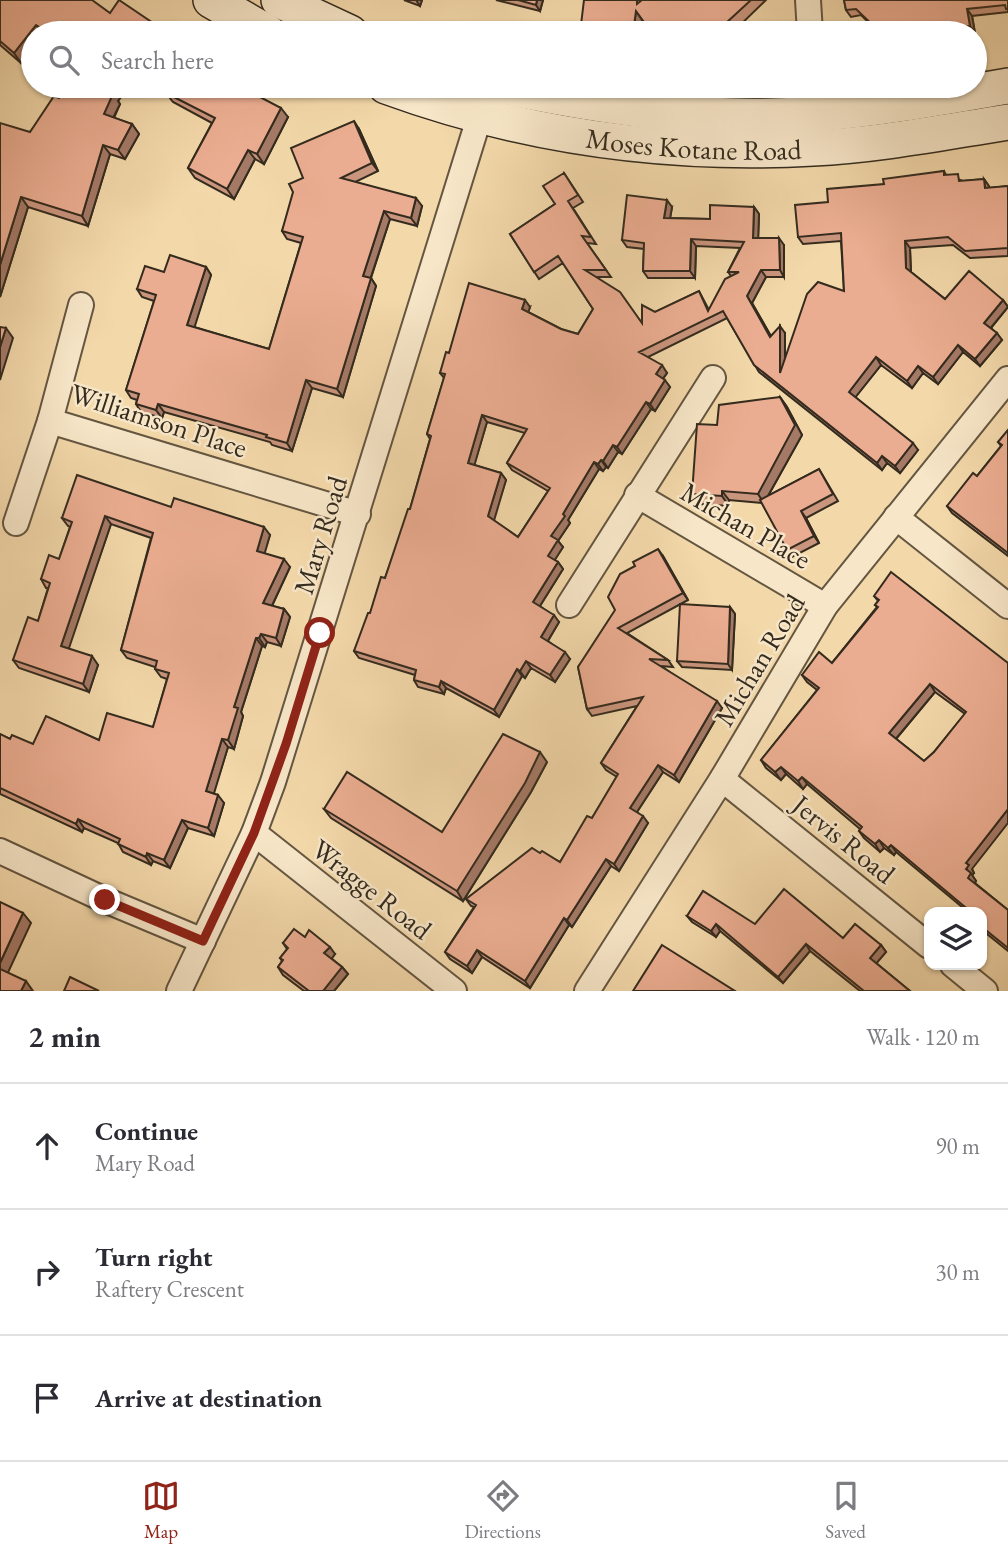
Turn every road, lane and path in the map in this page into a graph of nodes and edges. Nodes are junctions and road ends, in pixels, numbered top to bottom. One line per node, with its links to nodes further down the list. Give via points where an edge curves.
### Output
1 (211, 0): 4 (street)
2 (279, 0): 5 (street)
3 (808, 0): 6 (street)
4 (247, 21)
5 (324, 21)
6 (809, 21)
7 (1008, 86): 8 (street, Moses Kotane Road)
8 (987, 88)
9 (465, 98): 13 (street, Moses Kotane Road)
10 (562, 98): 12 (street, Moses Kotane Road, via 663,113 756,116)
11 (841, 98): 12 (street, Moses Kotane Road)
12 (813, 100): 15 (street)
13 (485, 101): 15 (street, Moses Kotane Road, via 561,134 623,144); 21 (street, Mary Road)
14 (1008, 122): 15 (street, Moses Kotane Road)
15 (815, 148)
16 (81, 305): 19 (street, Williamson Place)
17 (713, 378): 20 (street, Michan Place)
18 (1008, 379): 22 (street, Michan Road)
19 (50, 421): 21 (street, Williamson Place); 23 (street)
20 (637, 495): 24 (street, Michan Place); 25 (street, Michan Place)
21 (358, 514): 28 (street, Mary Road)
22 (896, 517): 25 (street, Michan Road); 26 (street)
23 (16, 523)
24 (569, 605)
25 (825, 606): 27 (street, Michan Road)
26 (1008, 606)
27 (722, 779): 31 (street, Jervis Road); 35 (street, Michan Road)
28 (254, 833): 30 (street, Mary Road); 34 (street, Wragge Road)
29 (0, 851): 30 (street)
30 (203, 941): 33 (street, Mary Road)
31 (924, 942)
32 (959, 970): 36 (street)
33 (179, 991)
34 (454, 991)
35 (587, 991)
36 (985, 991)

